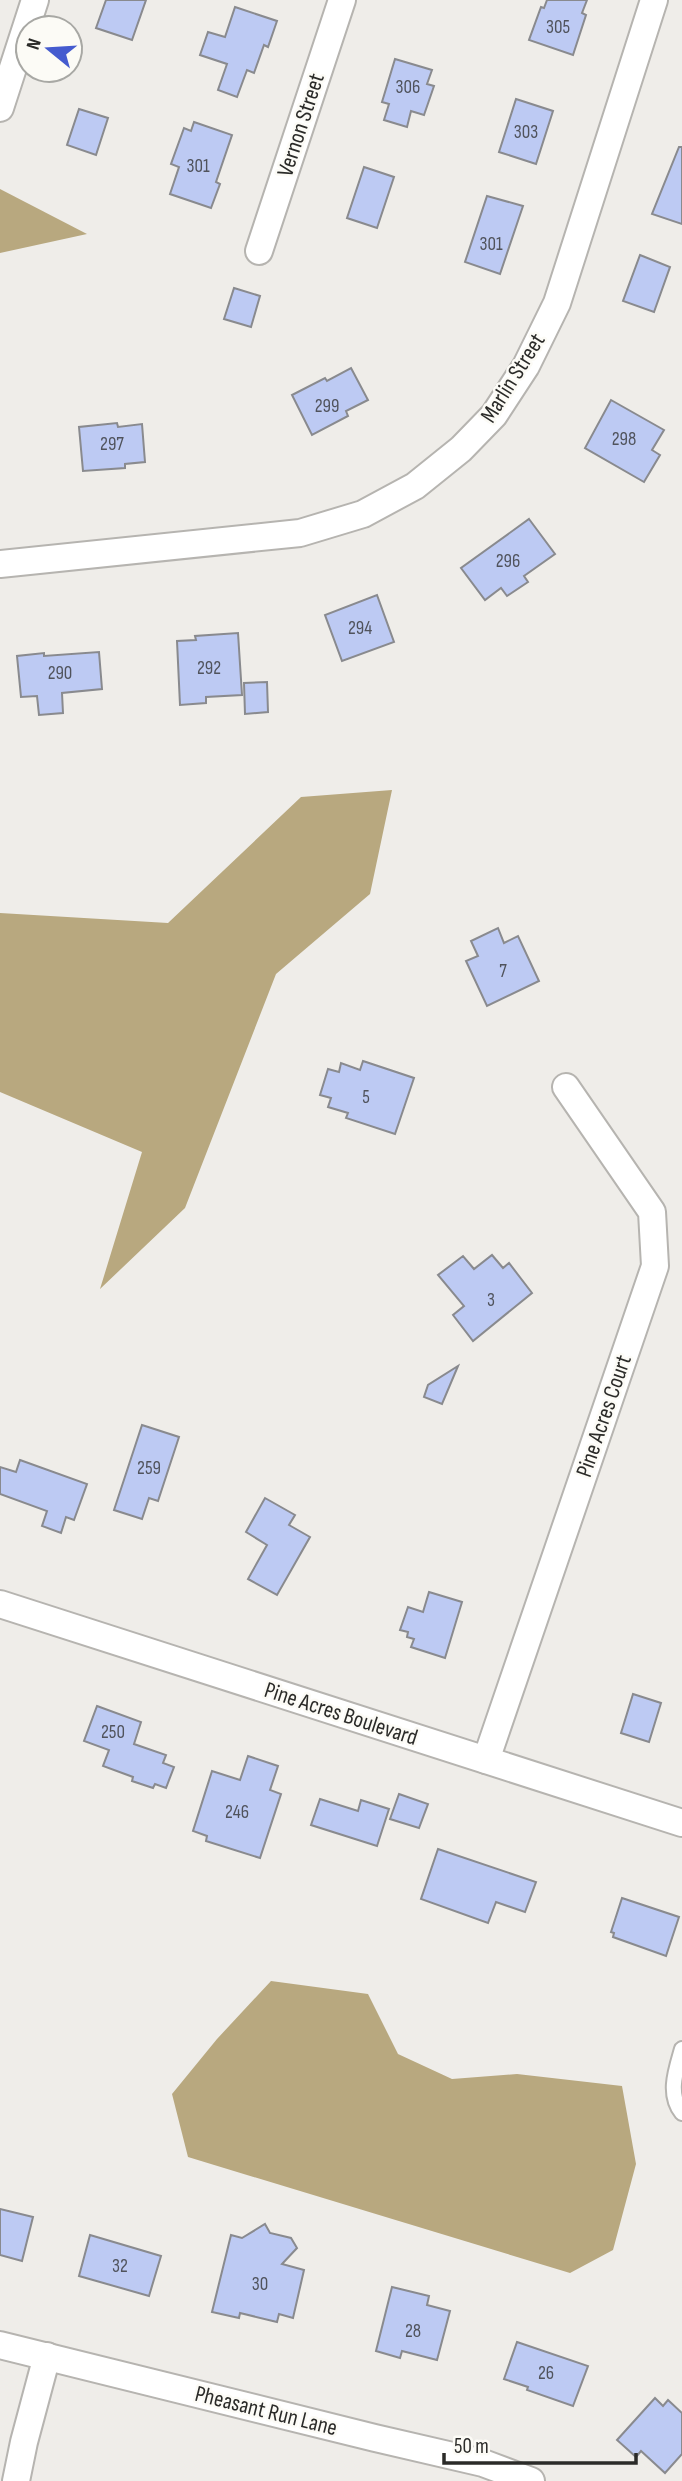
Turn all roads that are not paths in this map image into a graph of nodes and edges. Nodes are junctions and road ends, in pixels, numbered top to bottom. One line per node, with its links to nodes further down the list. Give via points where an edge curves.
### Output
1 (35, 0): 4 (street)
2 (342, 0): 5 (street, Vernon Street)
3 (654, 0): 6 (street, Marlin Street, via 557,303 500,406 461,449 415,486 363,514 300,533)
4 (0, 108)
5 (260, 250)
6 (0, 564)
7 (566, 1087): 9 (street, Pine Acres Court, via 652,1212 655,1266)
8 (0, 1604): 9 (street, Pine Acres Boulevard)
9 (486, 1760): 10 (street, Pine Acres Boulevard)
10 (682, 1823)
11 (682, 2049): 12 (lane, via 673,2080)
12 (682, 2113)
13 (0, 2345): 14 (street, Pheasant Run Lane)
14 (47, 2356): 15 (street); 16 (street, Pheasant Run Lane, via 483,2463)
15 (16, 2481)
16 (531, 2481)

